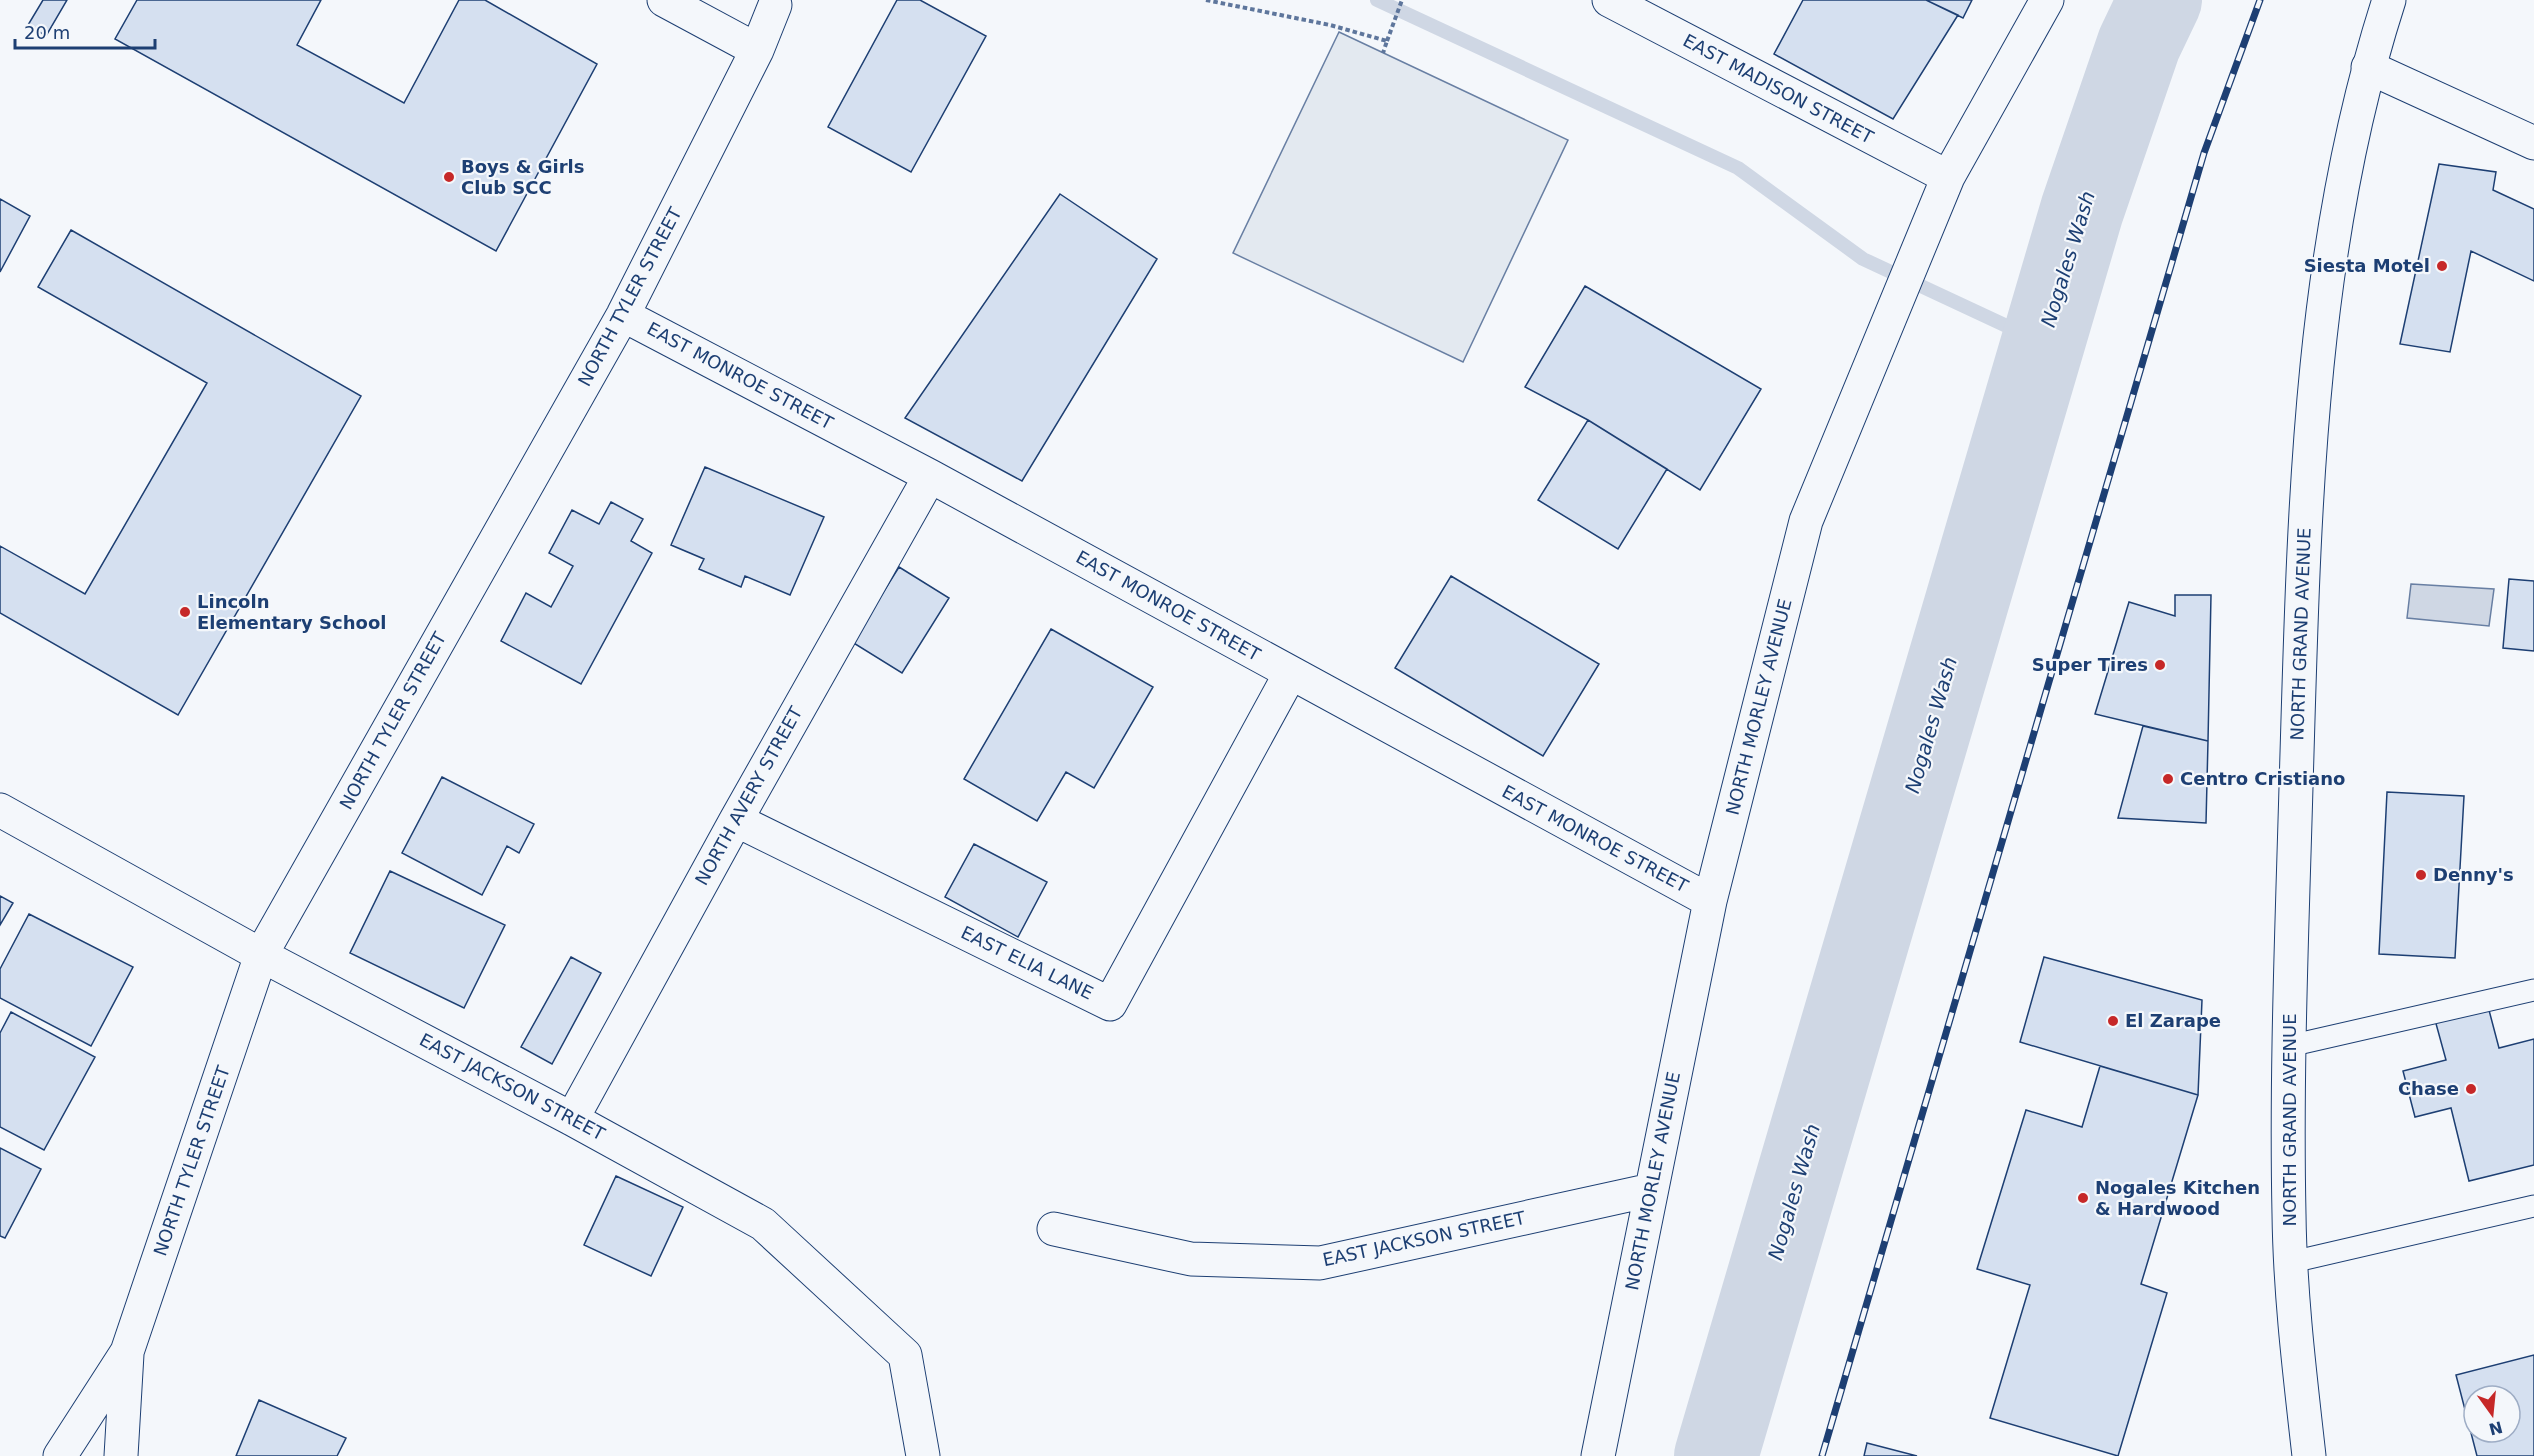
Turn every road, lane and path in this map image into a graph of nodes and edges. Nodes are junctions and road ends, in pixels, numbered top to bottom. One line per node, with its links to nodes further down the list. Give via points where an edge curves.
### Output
1 (664, 0): 9 (street)
2 (1206, 0): 8 (path, via 1330,25)
3 (1402, 0): 8 (path)
4 (1609, 0): 13 (street, EAST MADISON STREET)
5 (2047, 0): 13 (street, NORTH MORLEY AVENUE)
6 (2389, 0): 11 (street, NORTH GRAND AVENUE)
7 (775, 5): 9 (street, NORTH TYLER STREET)
8 (1387, 41): 10 (path)
9 (757, 50): 14 (street, NORTH TYLER STREET)
10 (1383, 53)
11 (2368, 67): 12 (street); 22 (street, NORTH GRAND AVENUE, via 2340,198 2317,352 2305,515)
12 (2534, 143)
13 (1947, 177): 19 (street, NORTH MORLEY AVENUE, via 1806,521)
14 (623, 315): 15 (street, EAST MONROE STREET); 20 (street, NORTH TYLER STREET)
15 (930, 476): 16 (street, EAST MONROE STREET); 18 (street, NORTH AVERY STREET)
16 (1290, 674): 18 (street, EAST ELIA LANE, via 1110,1004); 19 (street, EAST MONROE STREET)
17 (0, 810): 20 (street, EAST JACKSON STREET)
18 (736, 820): 23 (street, NORTH AVERY STREET)
19 (1710, 902): 24 (street, NORTH MORLEY AVENUE)
20 (261, 955): 23 (street, EAST JACKSON STREET); 28 (street, NORTH TYLER STREET)
21 (2534, 990): 22 (lane)
22 (2289, 1046): 27 (street, NORTH GRAND AVENUE)
23 (572, 1119): 31 (street, EAST JACKSON STREET, via 763,1224 906,1356)
24 (1651, 1190): 26 (street, EAST JACKSON STREET, via 1320,1263 1191,1259); 32 (street, NORTH MORLEY AVENUE)
25 (2534, 1206): 27 (lane)
26 (1054, 1229)
27 (2292, 1262): 33 (street, NORTH GRAND AVENUE)
28 (127, 1352): 29 (street, NORTH TYLER STREET); 30 (street)
29 (60, 1456)
30 (121, 1456)
31 (923, 1456)
32 (1598, 1456)
33 (2309, 1456)

